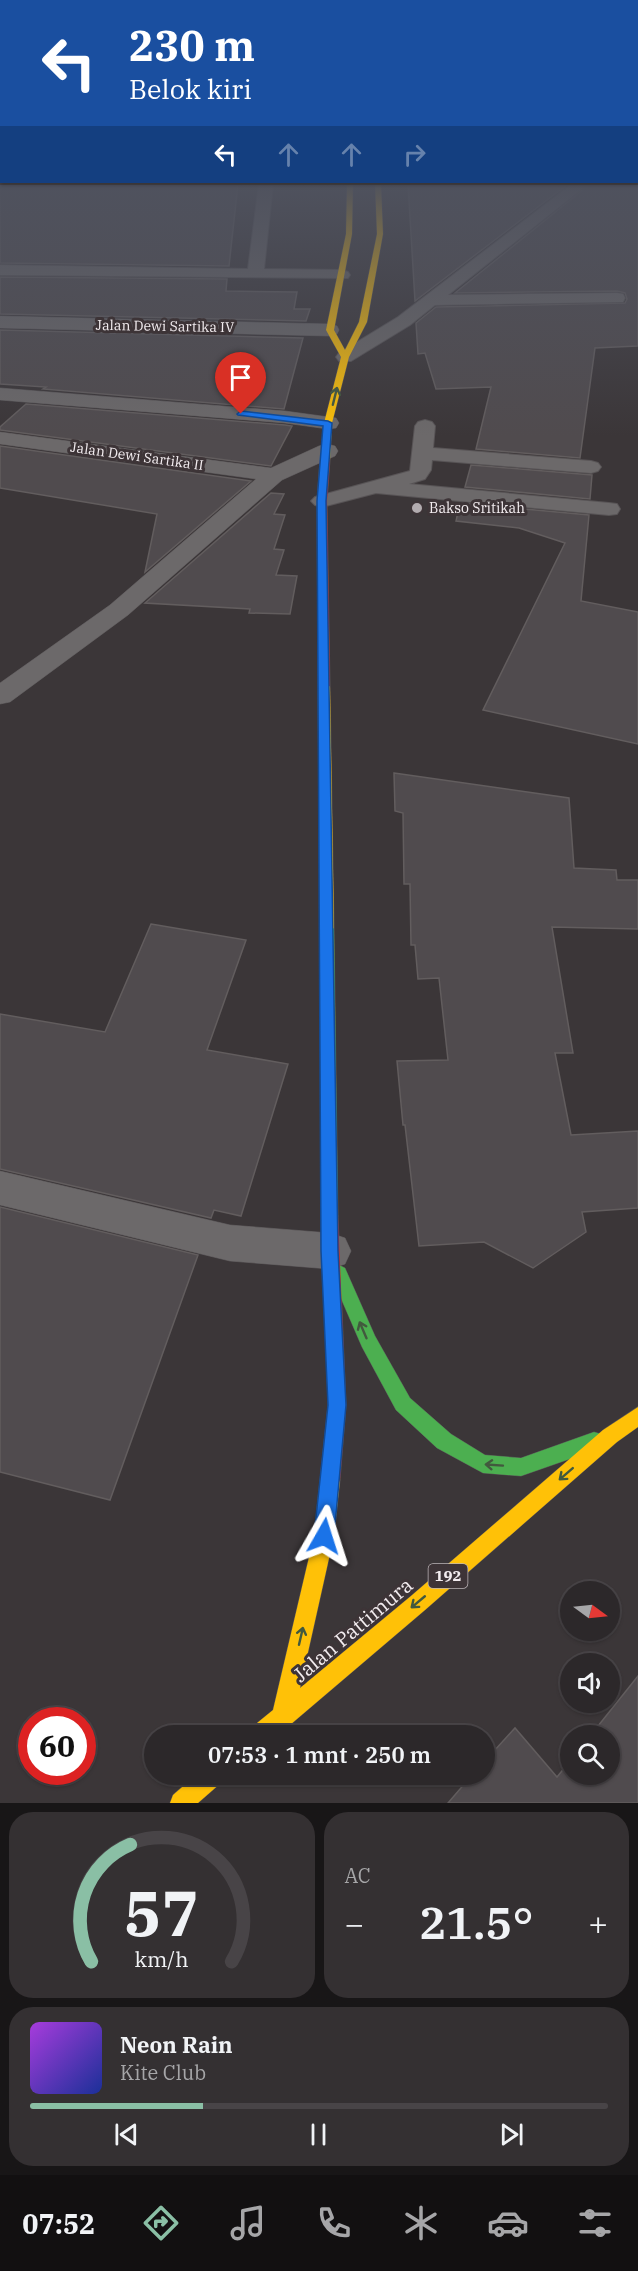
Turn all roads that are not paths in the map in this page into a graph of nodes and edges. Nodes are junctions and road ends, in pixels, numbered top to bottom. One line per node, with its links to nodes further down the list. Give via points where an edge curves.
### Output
1 (256, 268): 6 (lane)
2 (345, 268): 7 (main road)
3 (364, 268): 12 (main road, via 363,322)
4 (472, 268): 9 (lane)
5 (0, 270): 6 (lane)
6 (255, 274): 7 (lane)
7 (342, 274): 11 (main road)
8 (617, 298): 9 (lane)
9 (431, 300): 12 (lane)
10 (0, 322): 11 (street, Jalan Dewi Sartika IV)
11 (330, 330): 12 (main road)
12 (345, 357): 14 (main road, one-way to 12)
13 (0, 394): 14 (street)
14 (328, 423): 17 (main road)
15 (425, 426): 18 (lane)
16 (0, 438): 20 (street, Jalan Dewi Sartika II)
17 (327, 451): 20 (street); 22 (main road)
18 (422, 453): 19 (lane); 21 (lane, via 418,475)
19 (591, 467)
20 (274, 475): 24 (street, via 119,610)
21 (378, 487): 22 (lane); 23 (lane)
22 (322, 501): 26 (main road)
23 (609, 509)
24 (5, 687)
25 (0, 1188): 26 (street, via 230,1243)
26 (330, 1251): 28 (main road, one-way to 26, via 521,1467 483,1464 444,1441 403,1404 368,1341); 29 (main road, one-way to 26, via 324,1536 337,1405)
27 (638, 1416): 28 (main road, Jalan Pattimura / 192)
28 (610, 1436): 29 (main road, Jalan Pattimura / 192, one-way to 29)
29 (283, 1714): 30 (main road, Jalan Pattimura / 192)
30 (271, 1725)
31 (201, 1785): 32 (main road)
32 (181, 1803)

